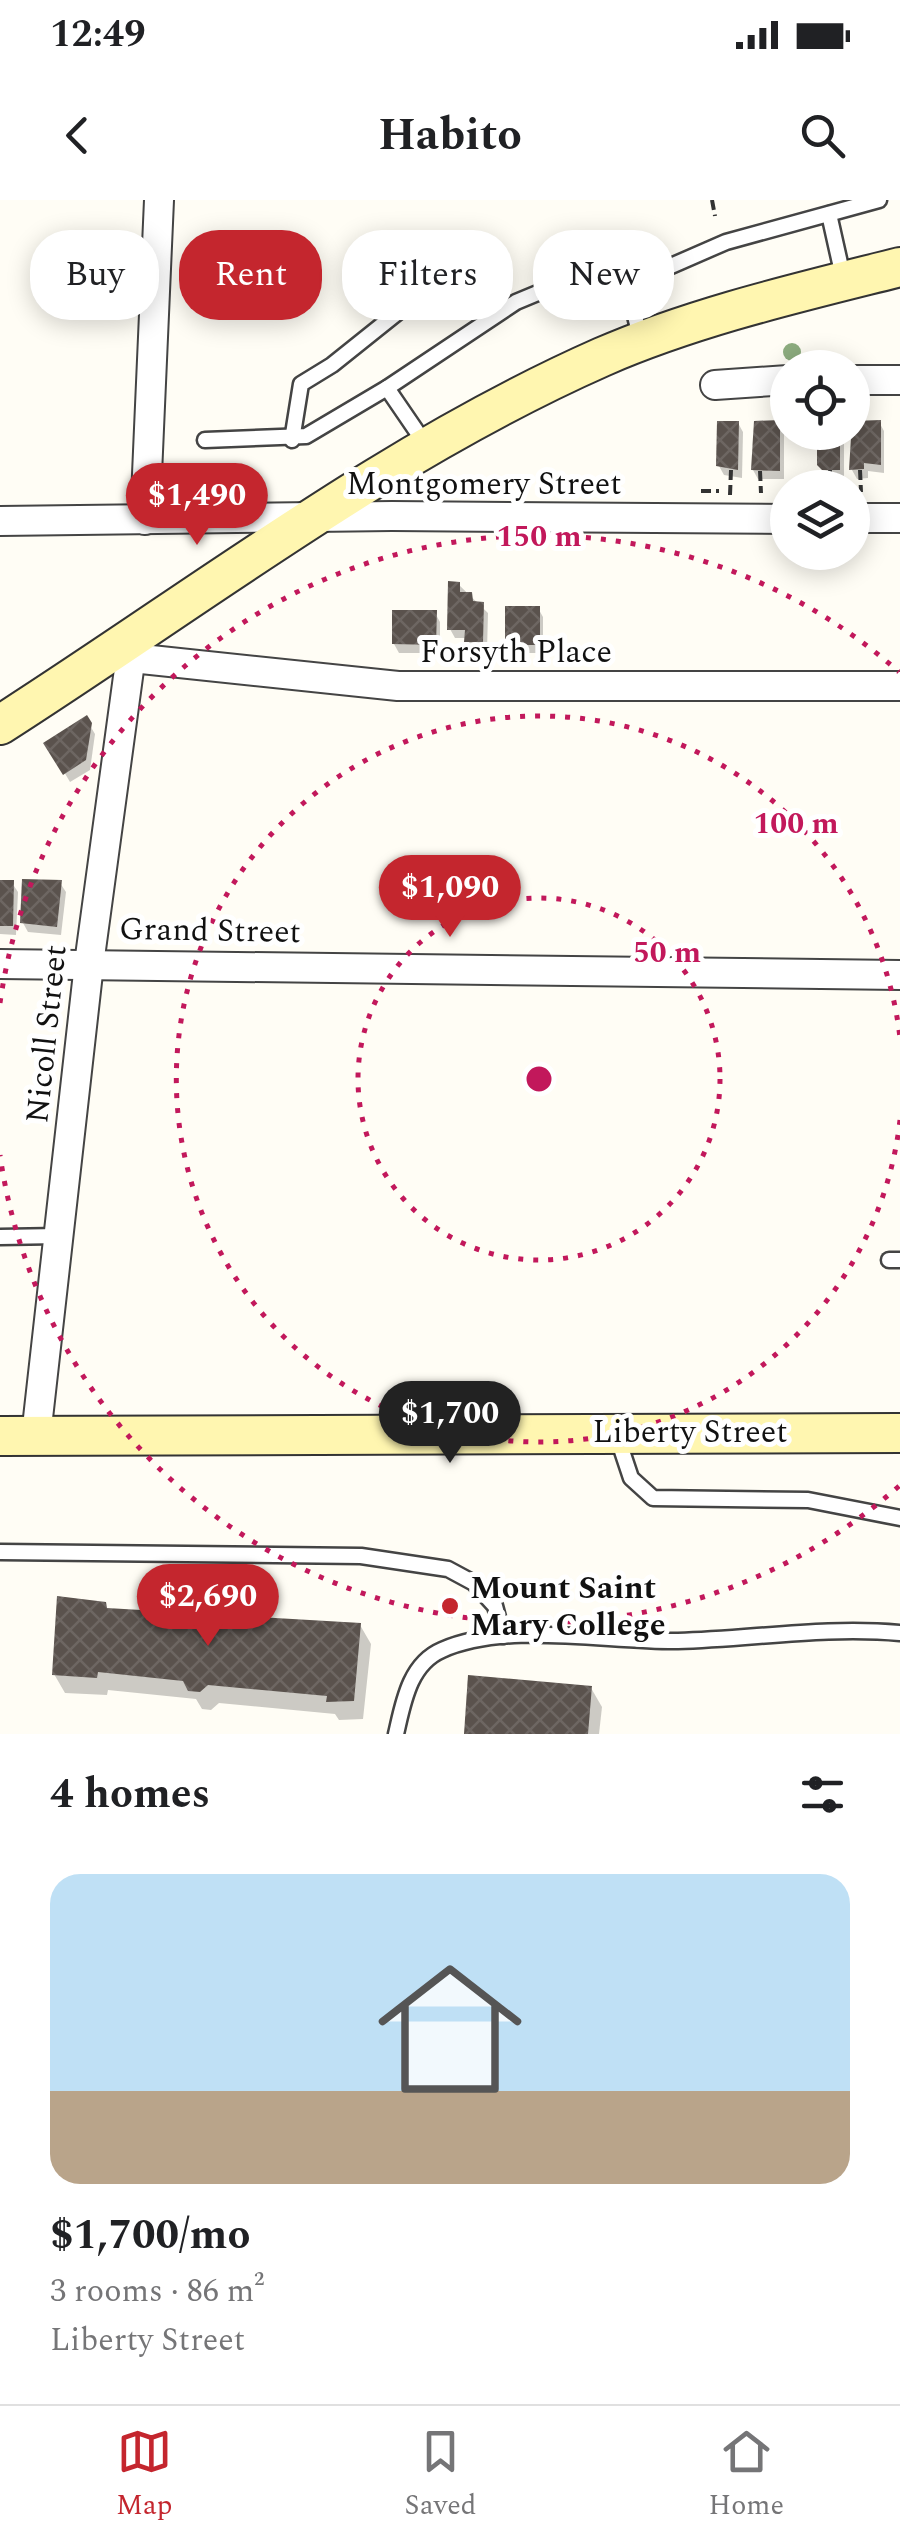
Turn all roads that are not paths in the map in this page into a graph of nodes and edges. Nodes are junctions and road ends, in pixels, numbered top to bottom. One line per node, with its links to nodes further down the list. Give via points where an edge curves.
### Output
1 (160, 200): 23 (street)
2 (880, 200): 3 (lane)
3 (828, 214): 4 (lane, via 726,242); 6 (lane)
4 (674, 265)
5 (900, 268): 6 (street)
6 (844, 282): 10 (street)
7 (533, 295): 15 (lane)
8 (388, 320): 17 (lane, via 300,384)
9 (636, 320): 10 (lane)
10 (641, 343): 18 (street, via 528,391)
11 (870, 380): 12 (street)
12 (900, 380)
13 (770, 381): 14 (street)
14 (715, 385)
15 (387, 388): 17 (lane); 18 (lane)
16 (205, 440): 17 (lane)
17 (292, 440)
18 (428, 448): 21 (street)
19 (870, 509): 20 (street)
20 (900, 518)
21 (314, 519): 22 (street, Montgomery Street); 23 (street, Montgomery Street); 25 (street)
22 (770, 519)
23 (144, 520): 24 (street, Montgomery Street)
24 (0, 521)
25 (132, 649): 26 (street, Forsyth Place, via 398,686); 27 (street); 29 (street, Nicoll Street)
26 (900, 686)
27 (0, 726)
28 (0, 964): 29 (street, Grand Street)
29 (89, 964): 30 (street, Grand Street); 31 (street, Nicoll Street)
30 (900, 975)
31 (60, 1236): 32 (lane); 35 (street, Nicoll Street)
32 (0, 1237)
33 (616, 1432): 34 (street, Liberty Street); 35 (street, Liberty Street); 36 (lane, via 632,1478 652,1498 808,1500)
34 (900, 1432)
35 (18, 1436)
36 (900, 1518)
37 (0, 1552): 39 (lane, via 361,1556 448,1569 474,1582 495,1606)
38 (900, 1633): 39 (lane, via 854,1628 679,1641)
39 (503, 1636): 40 (lane, via 428,1659 411,1679)
40 (396, 1734)

